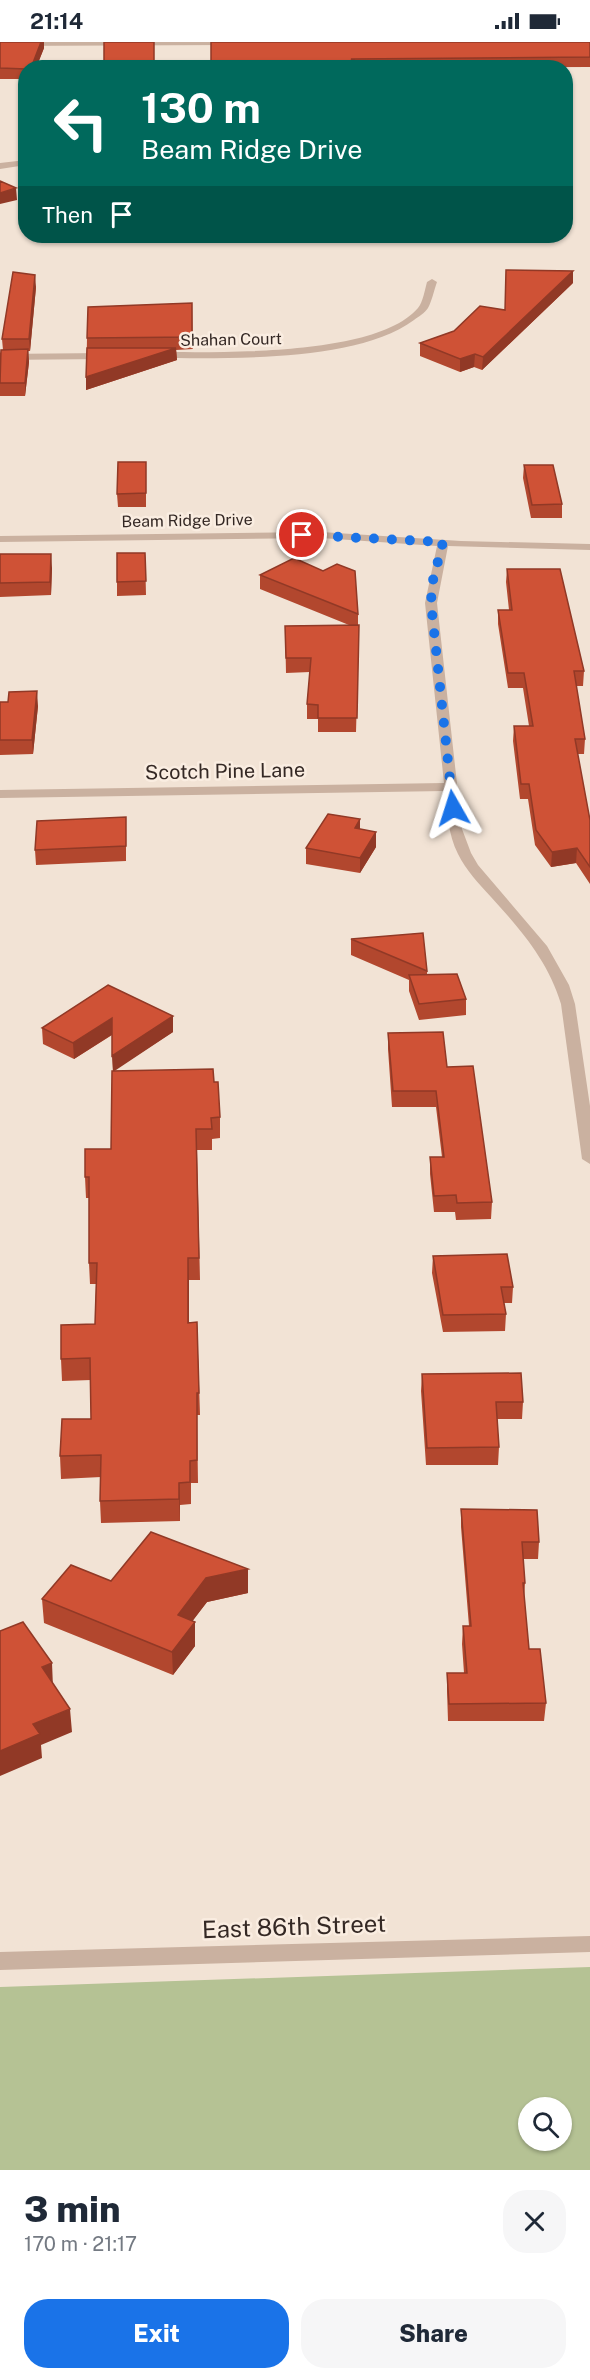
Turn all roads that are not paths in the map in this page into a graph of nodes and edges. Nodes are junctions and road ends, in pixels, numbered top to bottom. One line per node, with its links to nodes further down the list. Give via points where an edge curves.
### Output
1 (242, 43): 2 (street)
2 (0, 44)
3 (18, 163): 4 (street)
4 (0, 166)
5 (432, 282): 6 (street, Shahan Court, via 429,301 415,315 355,342 297,352)
6 (150, 355)
7 (116, 356): 8 (street)
8 (0, 357)
9 (0, 539): 10 (street, Beam Ridge Drive, via 321,535)
10 (443, 542): 11 (street, Beam Ridge Drive); 12 (street, via 431,603)
11 (590, 547)
12 (451, 787): 13 (street, Scotch Pine Lane); 14 (street, via 455,829 464,853 546,955 562,982)
13 (0, 794)
14 (590, 1159)
15 (590, 1944): 16 (street, East 86th Street)
16 (0, 1961)

